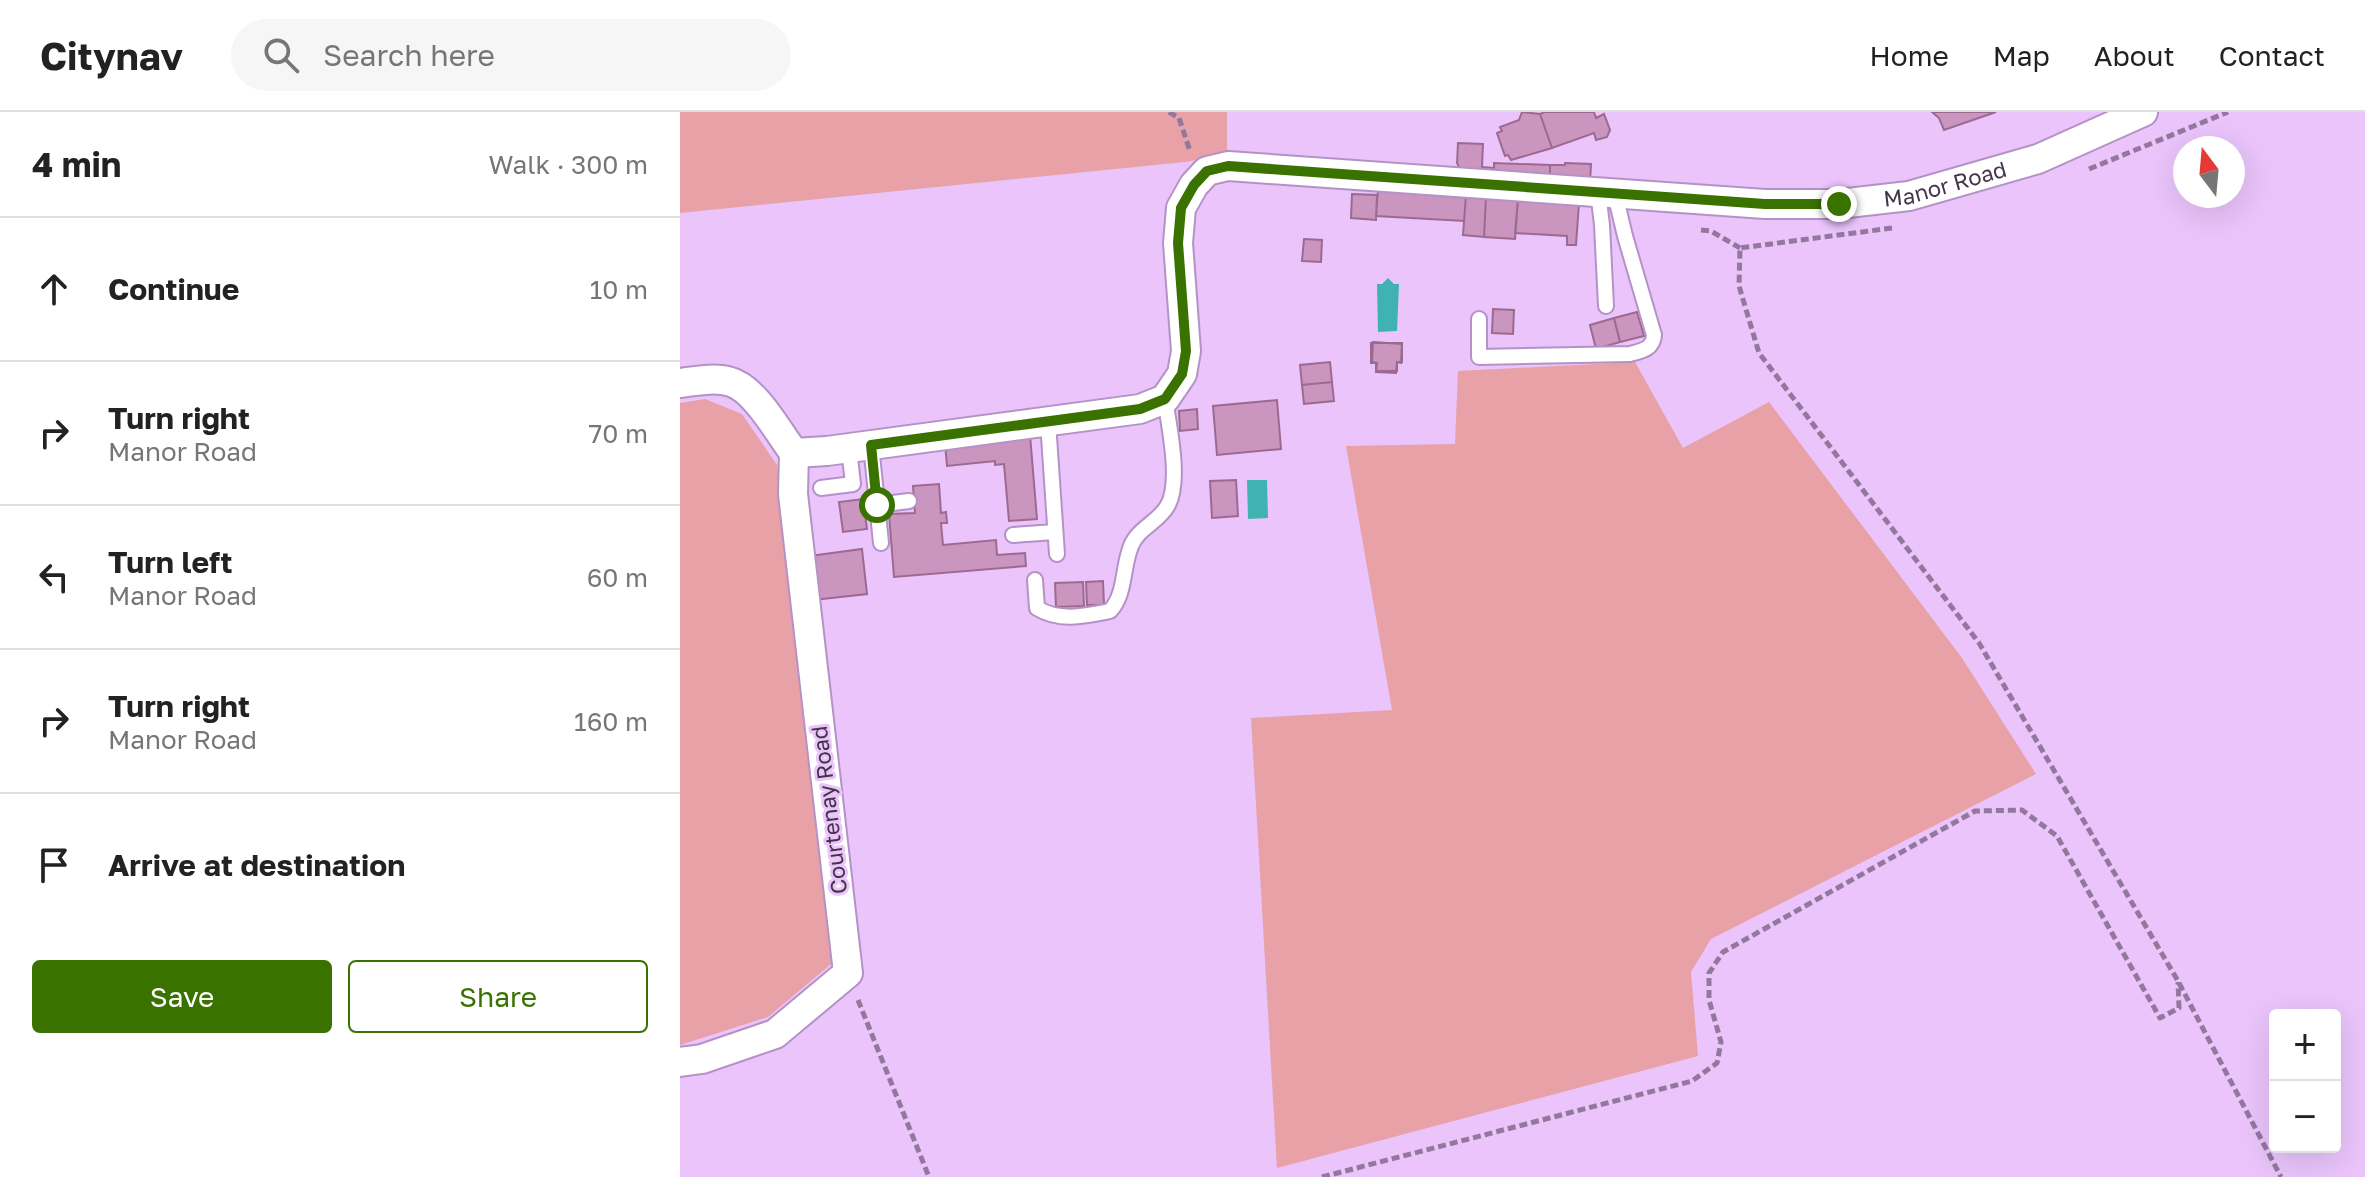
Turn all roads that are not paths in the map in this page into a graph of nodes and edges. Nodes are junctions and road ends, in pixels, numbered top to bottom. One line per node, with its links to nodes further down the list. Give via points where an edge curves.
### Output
1 (2143, 112): 2 (street, Manor Road, via 2038,159 1909,196 1839,204 1765,204)
2 (1606, 193): 3 (lane); 4 (lane, via 1654,335 1649,348 1630,354 1479,357); 6 (street, Manor Road, via 1228,166 1207,171 1181,208 1178,243 1186,351 1182,374)
3 (1606, 306)
4 (1479, 319)
5 (680, 383): 9 (street, via 732,382 749,392)
6 (1165, 399): 7 (street, via 1140,409); 17 (lane, via 1173,491 1160,516 1131,546 1118,603 1095,615 1050,616 1037,608)
7 (1048, 422): 8 (street); 13 (lane)
8 (860, 447): 9 (street); 10 (lane, via 853,484); 12 (lane)
9 (794, 453): 18 (street, Courtenay Road, via 793,494 848,973 775,1034)
10 (821, 488)
11 (909, 501): 12 (lane)
12 (877, 505): 15 (lane)
13 (1055, 532): 14 (lane); 16 (lane)
14 (1013, 535)
15 (881, 543)
16 (1057, 554)
17 (1035, 580)
18 (680, 1062)

